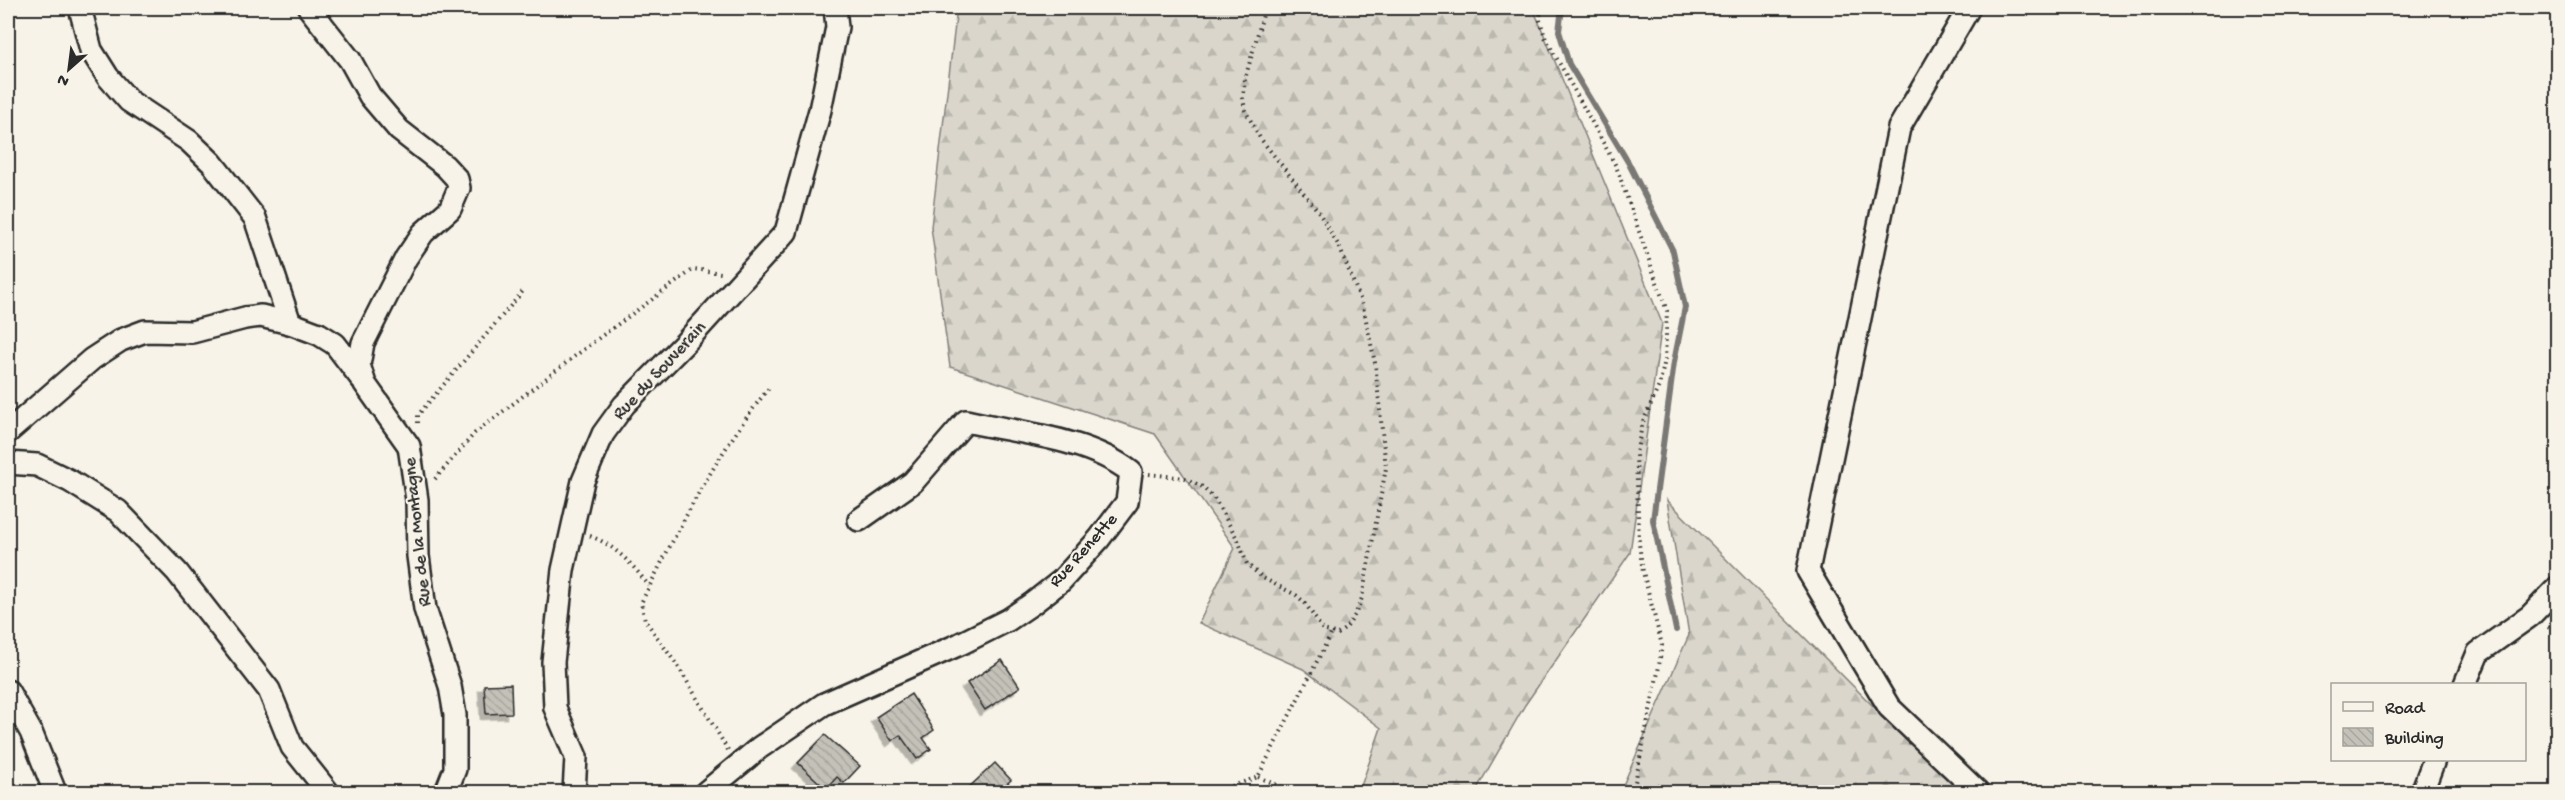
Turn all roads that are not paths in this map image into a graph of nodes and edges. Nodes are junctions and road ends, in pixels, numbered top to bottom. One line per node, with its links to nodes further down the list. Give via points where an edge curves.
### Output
1 (80, 8): 5 (street, via 92,50 108,77 129,101 189,141 212,163 255,218)
2 (309, 8): 6 (street, Rue de la Montagne, via 350,60 370,96 399,130 445,166 457,179 459,188 450,209 423,233 406,258 363,343 359,364)
3 (835, 8): 17 (street, Rue du Souverain, via 837,27 820,110 786,231 624,405 603,434 583,481 563,570 553,662 555,708 576,757)
4 (1969, 8): 19 (street, via 1899,128 1808,571 1889,707)
5 (290, 323): 6 (street, via 335,344); 7 (street, via 261,316 192,332 146,331 121,340 92,359)
6 (365, 384): 16 (street, Rue de la Montagne, via 409,446 425,609 450,686 455,715 455,769)
7 (8, 432)
8 (8, 464): 14 (street, via 37,465 118,511 177,573 268,690 292,747)
9 (859, 520): 18 (street, Rue Renette, via 913,482 966,421 1079,445 1114,459 1131,472 1127,501 1099,539 1061,581 1033,603 960,644 824,704 759,748)
10 (2558, 587): 11 (street, via 2530,616 2478,653)
11 (2464, 683)
12 (8, 691): 15 (street, via 31,732)
13 (2433, 761): 20 (street)
14 (323, 791)
15 (55, 792)
16 (446, 792)
17 (574, 792)
18 (706, 792)
19 (1978, 792)
20 (2422, 792)

